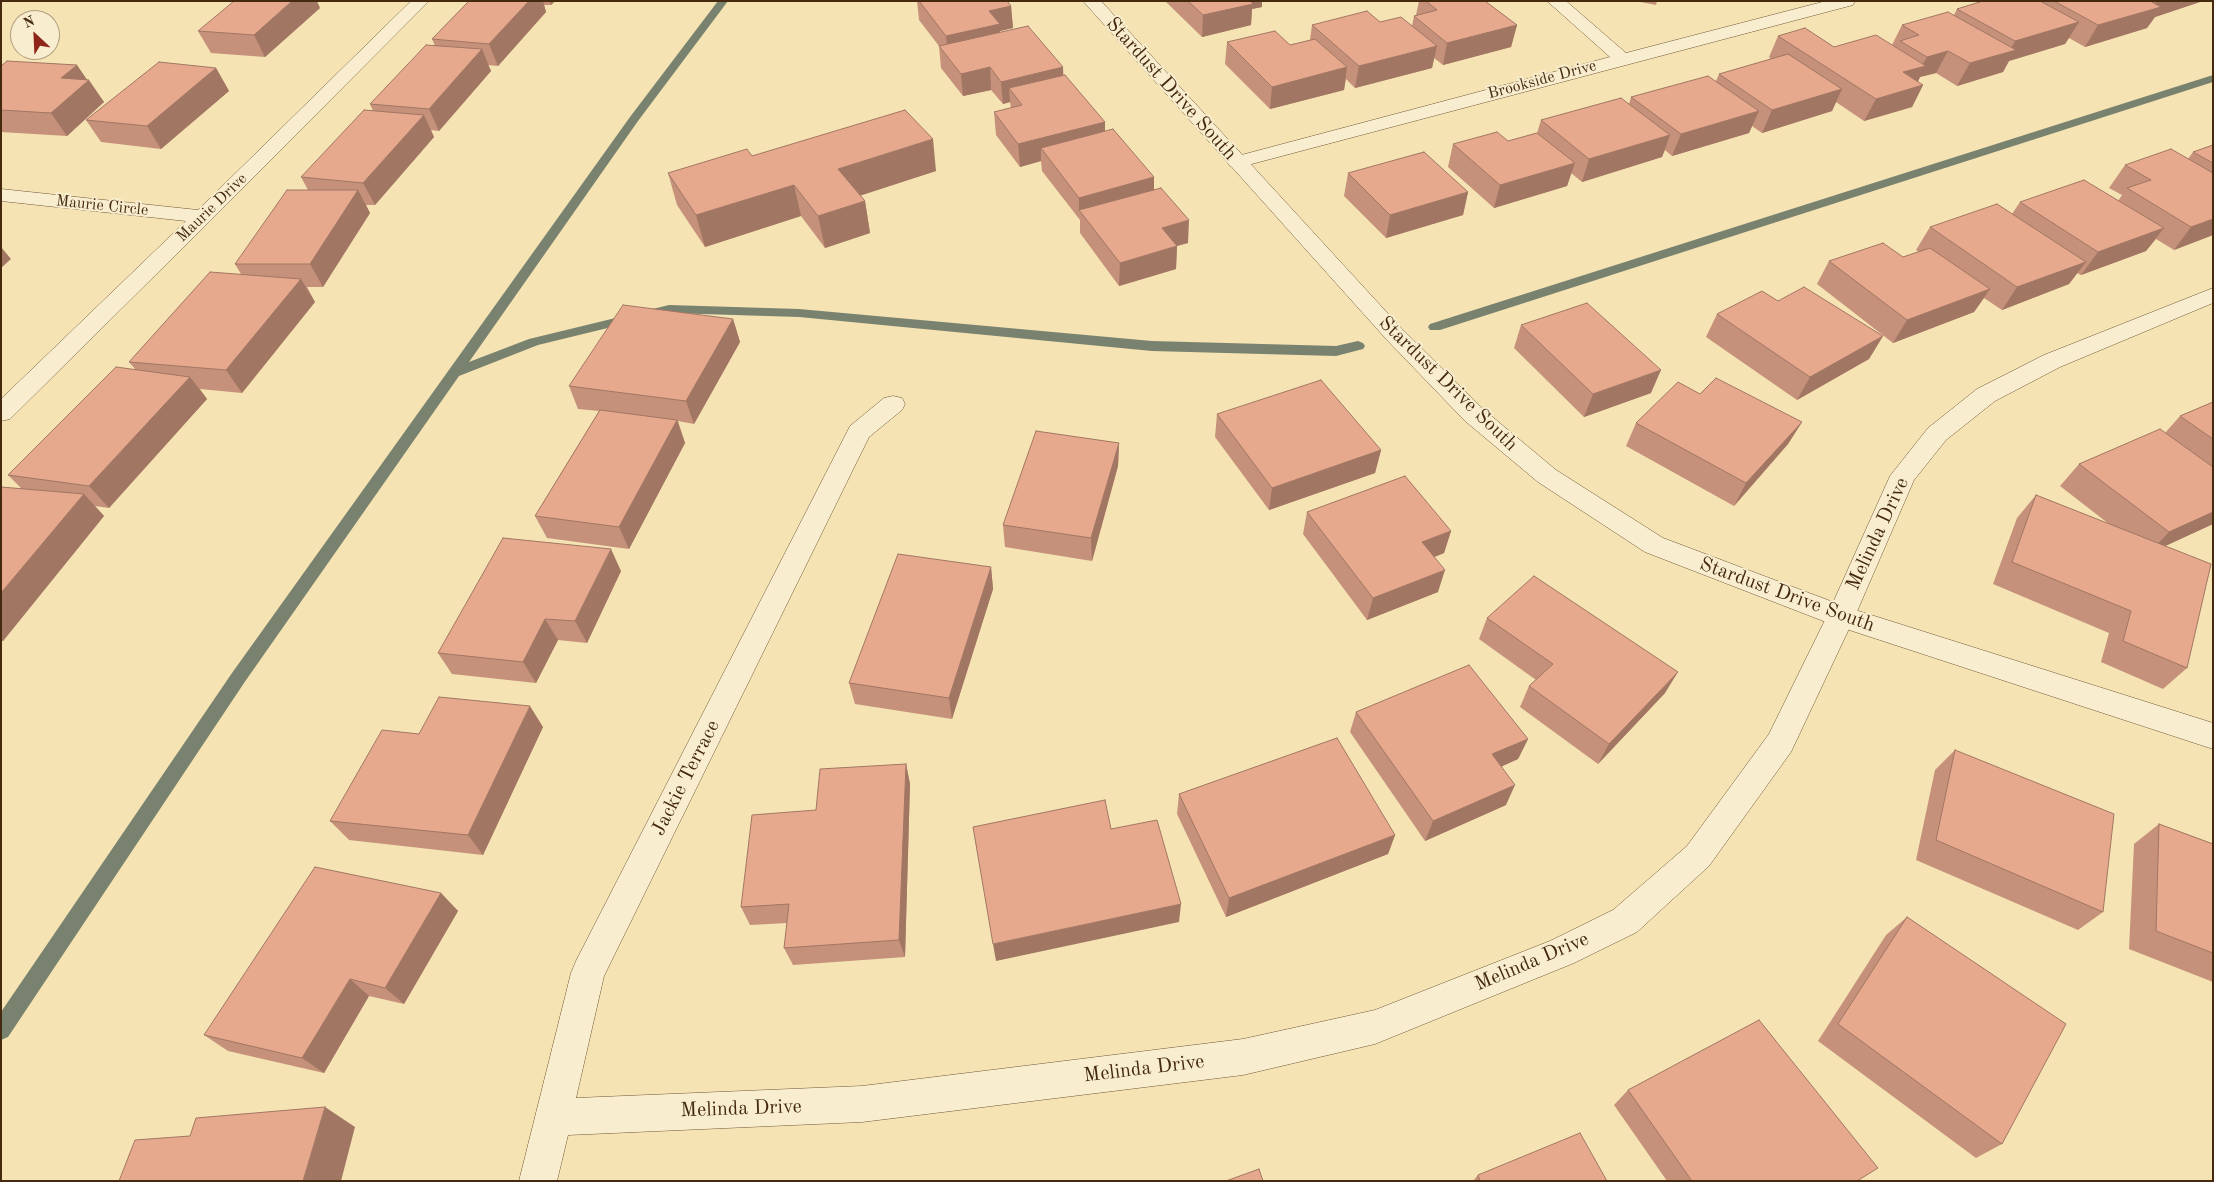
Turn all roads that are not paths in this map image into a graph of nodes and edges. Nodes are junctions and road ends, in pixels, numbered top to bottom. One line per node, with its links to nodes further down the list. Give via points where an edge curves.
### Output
1 (421, 1): 8 (street, Maurie Drive)
2 (1090, 1): 6 (street, Stardust Drive South)
3 (1555, 1): 5 (street)
4 (1847, 1): 5 (street, Brookside Drive)
5 (1623, 58): 6 (street, Brookside Drive)
6 (1237, 162): 12 (street, Stardust Drive South, via 1474,416 1547,476 1654,545)
7 (1, 195): 8 (street, Maurie Circle)
8 (204, 217): 11 (street, Maurie Drive)
9 (2213, 295): 12 (street, Melinda Drive, via 2052,361 1986,395 1937,434 1903,476)
10 (893, 404): 14 (street, Jackie Terrace, via 859,432 588,973)
11 (1, 413)
12 (1841, 616): 13 (street, Stardust Drive South); 14 (street, Melinda Drive, via 1780,743 1698,856 1633,914 1562,952 1375,1027 1243,1057 862,1104)
13 (2213, 736)
14 (554, 1117): 15 (street, Jackie Terrace)
15 (538, 1181)

